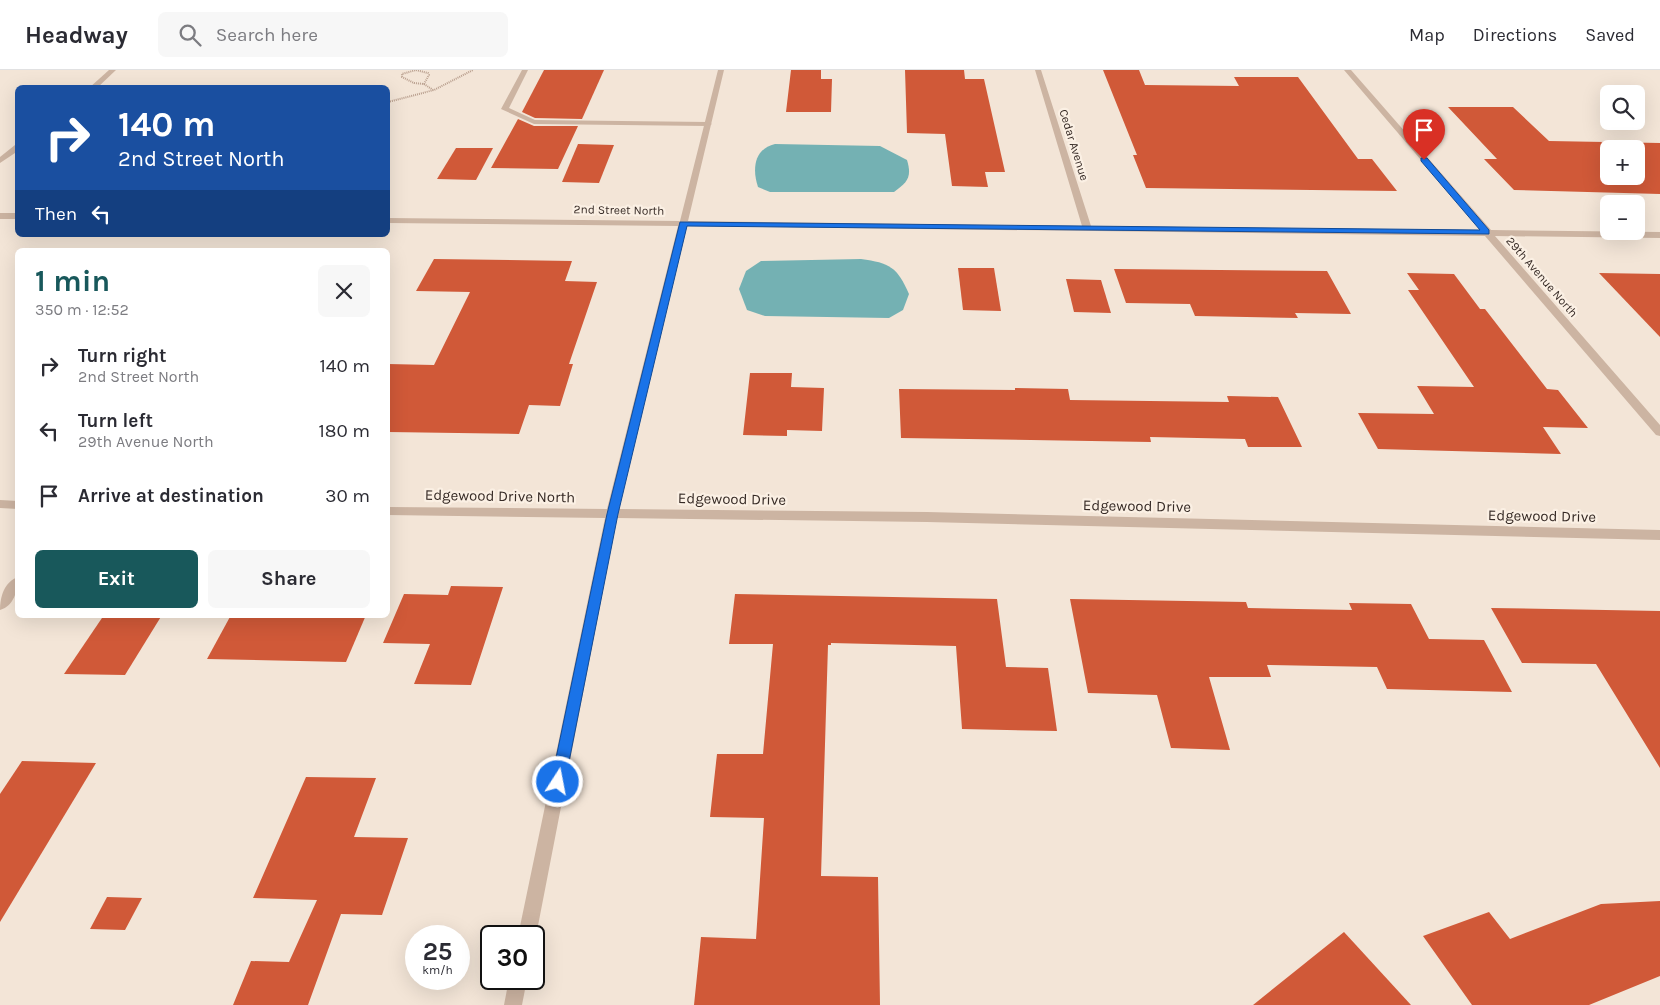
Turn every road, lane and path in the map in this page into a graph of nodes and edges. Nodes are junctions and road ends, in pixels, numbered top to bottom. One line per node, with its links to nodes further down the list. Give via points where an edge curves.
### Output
1 (114, 70): 8 (street)
2 (474, 70): 9 (path)
3 (525, 70): 11 (street, via 505,109 534,122)
4 (721, 70): 11 (street)
5 (1038, 70): 18 (street, Cedar Avenue)
6 (1347, 70): 19 (street, 29th Avenue North)
7 (424, 84): 7 (path, via 428,73 416,70 402,74 408,80); 9 (path)
8 (96, 85)
9 (434, 90): 10 (path)
10 (390, 101)
11 (708, 124): 17 (street)
12 (15, 149): 13 (street)
13 (0, 161)
14 (0, 216): 15 (street)
15 (15, 216)
16 (390, 220): 17 (street, 2nd Street North)
17 (683, 224): 18 (street, 2nd Street North); 25 (street)
18 (1088, 227): 19 (street, 2nd Street North)
19 (1487, 232): 20 (street, 2nd Street North); 21 (street, 29th Avenue North)
20 (1660, 234)
21 (1660, 432)
22 (0, 504): 23 (street)
23 (15, 505)
24 (390, 511): 25 (street, Edgewood Drive North)
25 (612, 514): 26 (street, Edgewood Drive, via 927,517); 29 (street)
26 (1660, 535)
27 (15, 586): 28 (street)
28 (0, 605)
29 (529, 925)
30 (516, 990): 31 (street)
31 (513, 1005)

